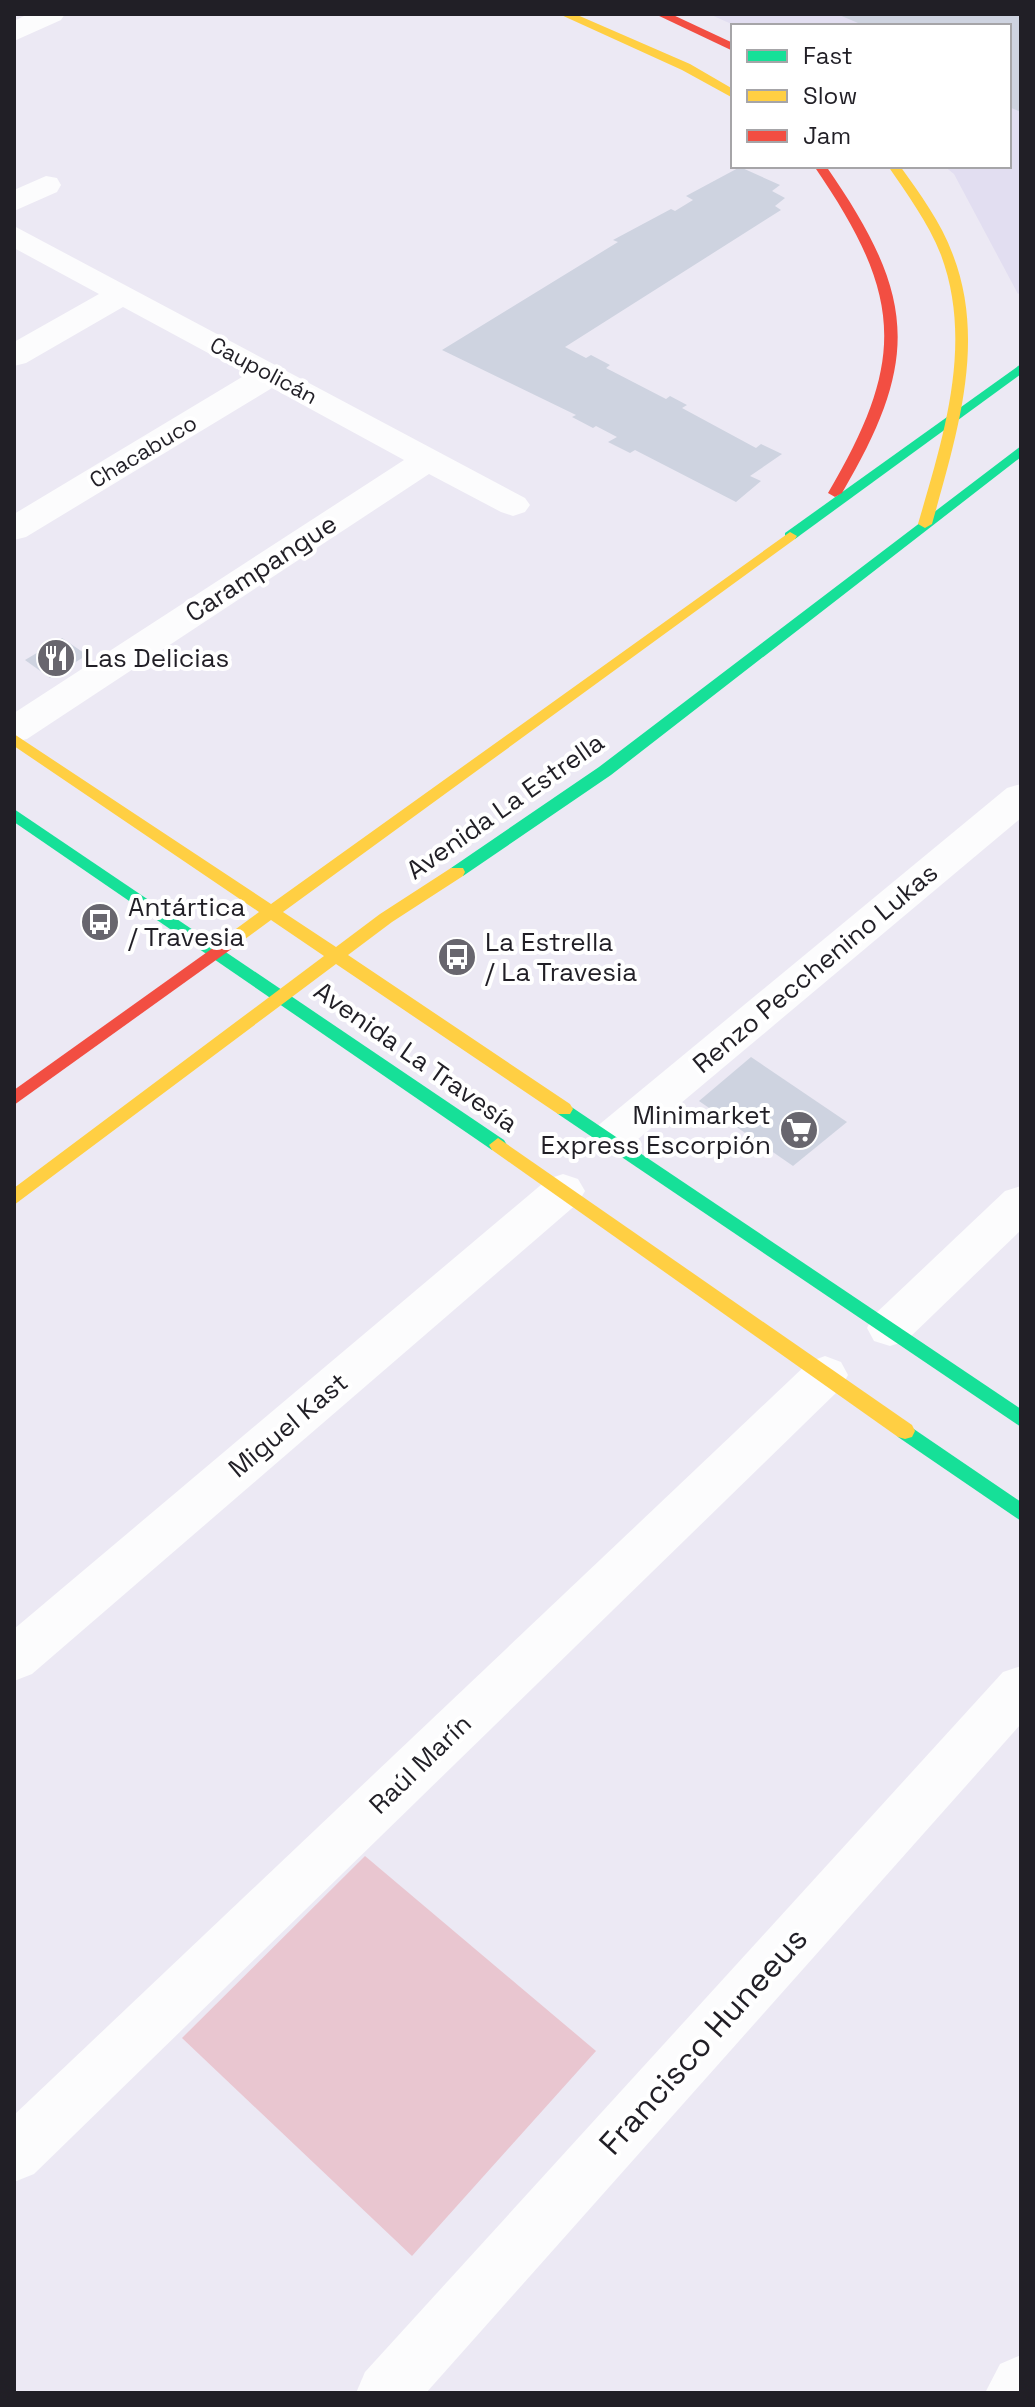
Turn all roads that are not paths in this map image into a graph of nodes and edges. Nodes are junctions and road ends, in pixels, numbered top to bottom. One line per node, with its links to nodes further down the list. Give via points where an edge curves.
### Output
1 (51, 14): 4 (street)
2 (565, 14): 6 (main road, via 686,67)
3 (661, 14): 5 (main road)
4 (14, 32)
5 (731, 46)
6 (731, 93)
7 (822, 168): 16 (main road, via 857,213 887,277 895,313 894,346)
8 (895, 168): 17 (main road, via 929,213 951,265 962,327)
9 (46, 185): 10 (street)
10 (14, 202)
11 (14, 235): 12 (street, Caupolicán)
12 (123, 294): 13 (street); 15 (street, Caupolicán)
13 (14, 356)
14 (1021, 368): 17 (main road, Avenida La Estrella)
15 (271, 374): 19 (street, Caupolicán); 25 (street, Chacabuco)
16 (880, 416): 20 (main road); 23 (main road, via 842,484)
17 (957, 416): 20 (main road, Avenida La Estrella); 24 (main road)
18 (1021, 450): 24 (main road, Avenida La Estrella)
19 (428, 459): 22 (street, Caupolicán); 26 (street, Carampangue)
20 (893, 472): 23 (main road, Avenida La Estrella)
21 (911, 502): 24 (main road)
22 (513, 505)
23 (814, 520): 30 (main road, Avenida La Estrella)
24 (925, 524): 32 (main road, Avenida La Estrella, via 605,771)
25 (14, 529)
26 (14, 730)
27 (14, 739): 30 (main road, Avenida La Travesía)
28 (1021, 797): 35 (street, Renzo Pecchenino Lukas)
29 (21, 828): 31 (main road, Avenida La Travesía)
30 (271, 910): 31 (main road, Avenida La Estrella); 32 (main road, Avenida La Travesía)
31 (217, 950): 33 (main road, Avenida La Travesía); 34 (main road, Avenida La Estrella)
32 (337, 954): 33 (main road, Avenida La Estrella); 35 (main road, Avenida La Travesía)
33 (283, 995): 36 (main road, Avenida La Travesía); 37 (main road, Avenida La Estrella)
34 (14, 1099)
35 (610, 1139): 39 (main road, Avenida La Travesía)
36 (563, 1191): 40 (main road, Avenida La Travesía); 43 (street, Miguel Kast)
37 (14, 1198)
38 (1021, 1203): 39 (street)
39 (890, 1328): 41 (main road, Avenida La Travesía)
40 (825, 1375): 42 (main road, Avenida La Travesía); 45 (street, Raúl Marín)
41 (1021, 1419)
42 (1021, 1513)
43 (14, 1659)
44 (1021, 1688): 47 (street, Francisco Huneeus)
45 (14, 2154)
46 (1021, 2385): 48 (street)
47 (386, 2393)
48 (1015, 2393)

